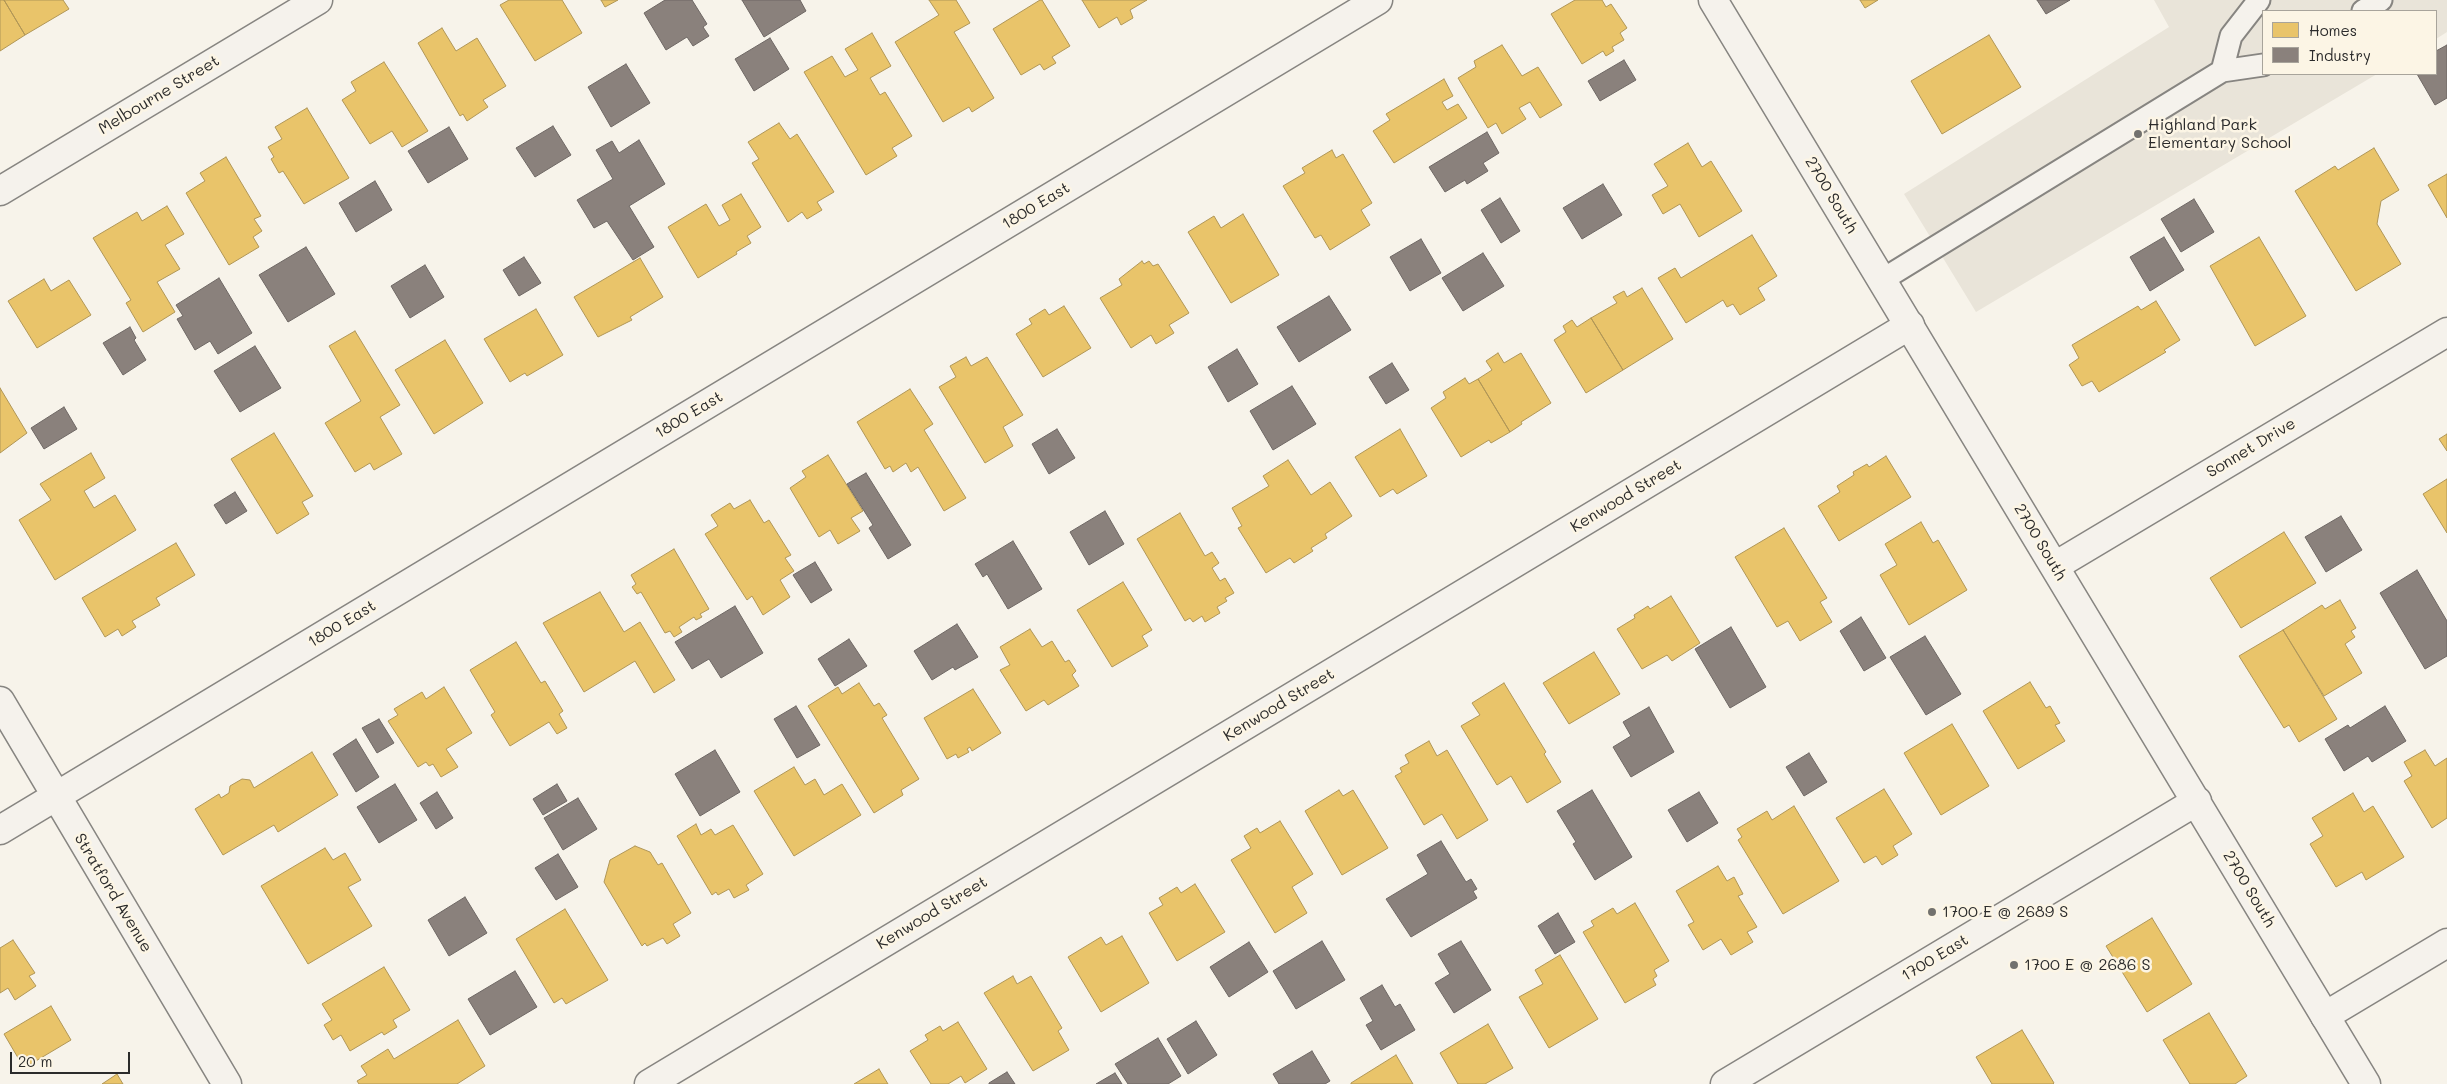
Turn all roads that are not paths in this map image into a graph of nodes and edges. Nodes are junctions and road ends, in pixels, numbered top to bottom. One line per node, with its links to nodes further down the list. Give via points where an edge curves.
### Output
1 (318, 0): 9 (street, Melbourne Street)
2 (1378, 0): 15 (street, 1800 East)
3 (1713, 0): 10 (street, 2700 South)
4 (2259, 0): 8 (lane, via 2232,36)
5 (2381, 0): 6 (lane)
6 (2365, 10)
7 (2262, 65): 8 (lane)
8 (2222, 71): 10 (lane)
9 (0, 191)
10 (1882, 280): 11 (street, 2700 South)
11 (1910, 325): 13 (street, 2700 South); 21 (street, Kenwood Street)
12 (2447, 332): 13 (street, Sonnet Drive)
13 (2055, 566): 16 (street, 2700 South)
14 (0, 702): 15 (street, Stratford Avenue)
15 (56, 796): 17 (street, 1800 East); 20 (street, Stratford Avenue)
16 (2197, 801): 19 (street, 2700 South); 22 (street, 1700 East)
17 (0, 830)
18 (2447, 943): 19 (street)
19 (2325, 1016): 23 (street, 2700 South)
20 (227, 1084)
21 (649, 1084)
22 (1725, 1084)
23 (2366, 1084)

